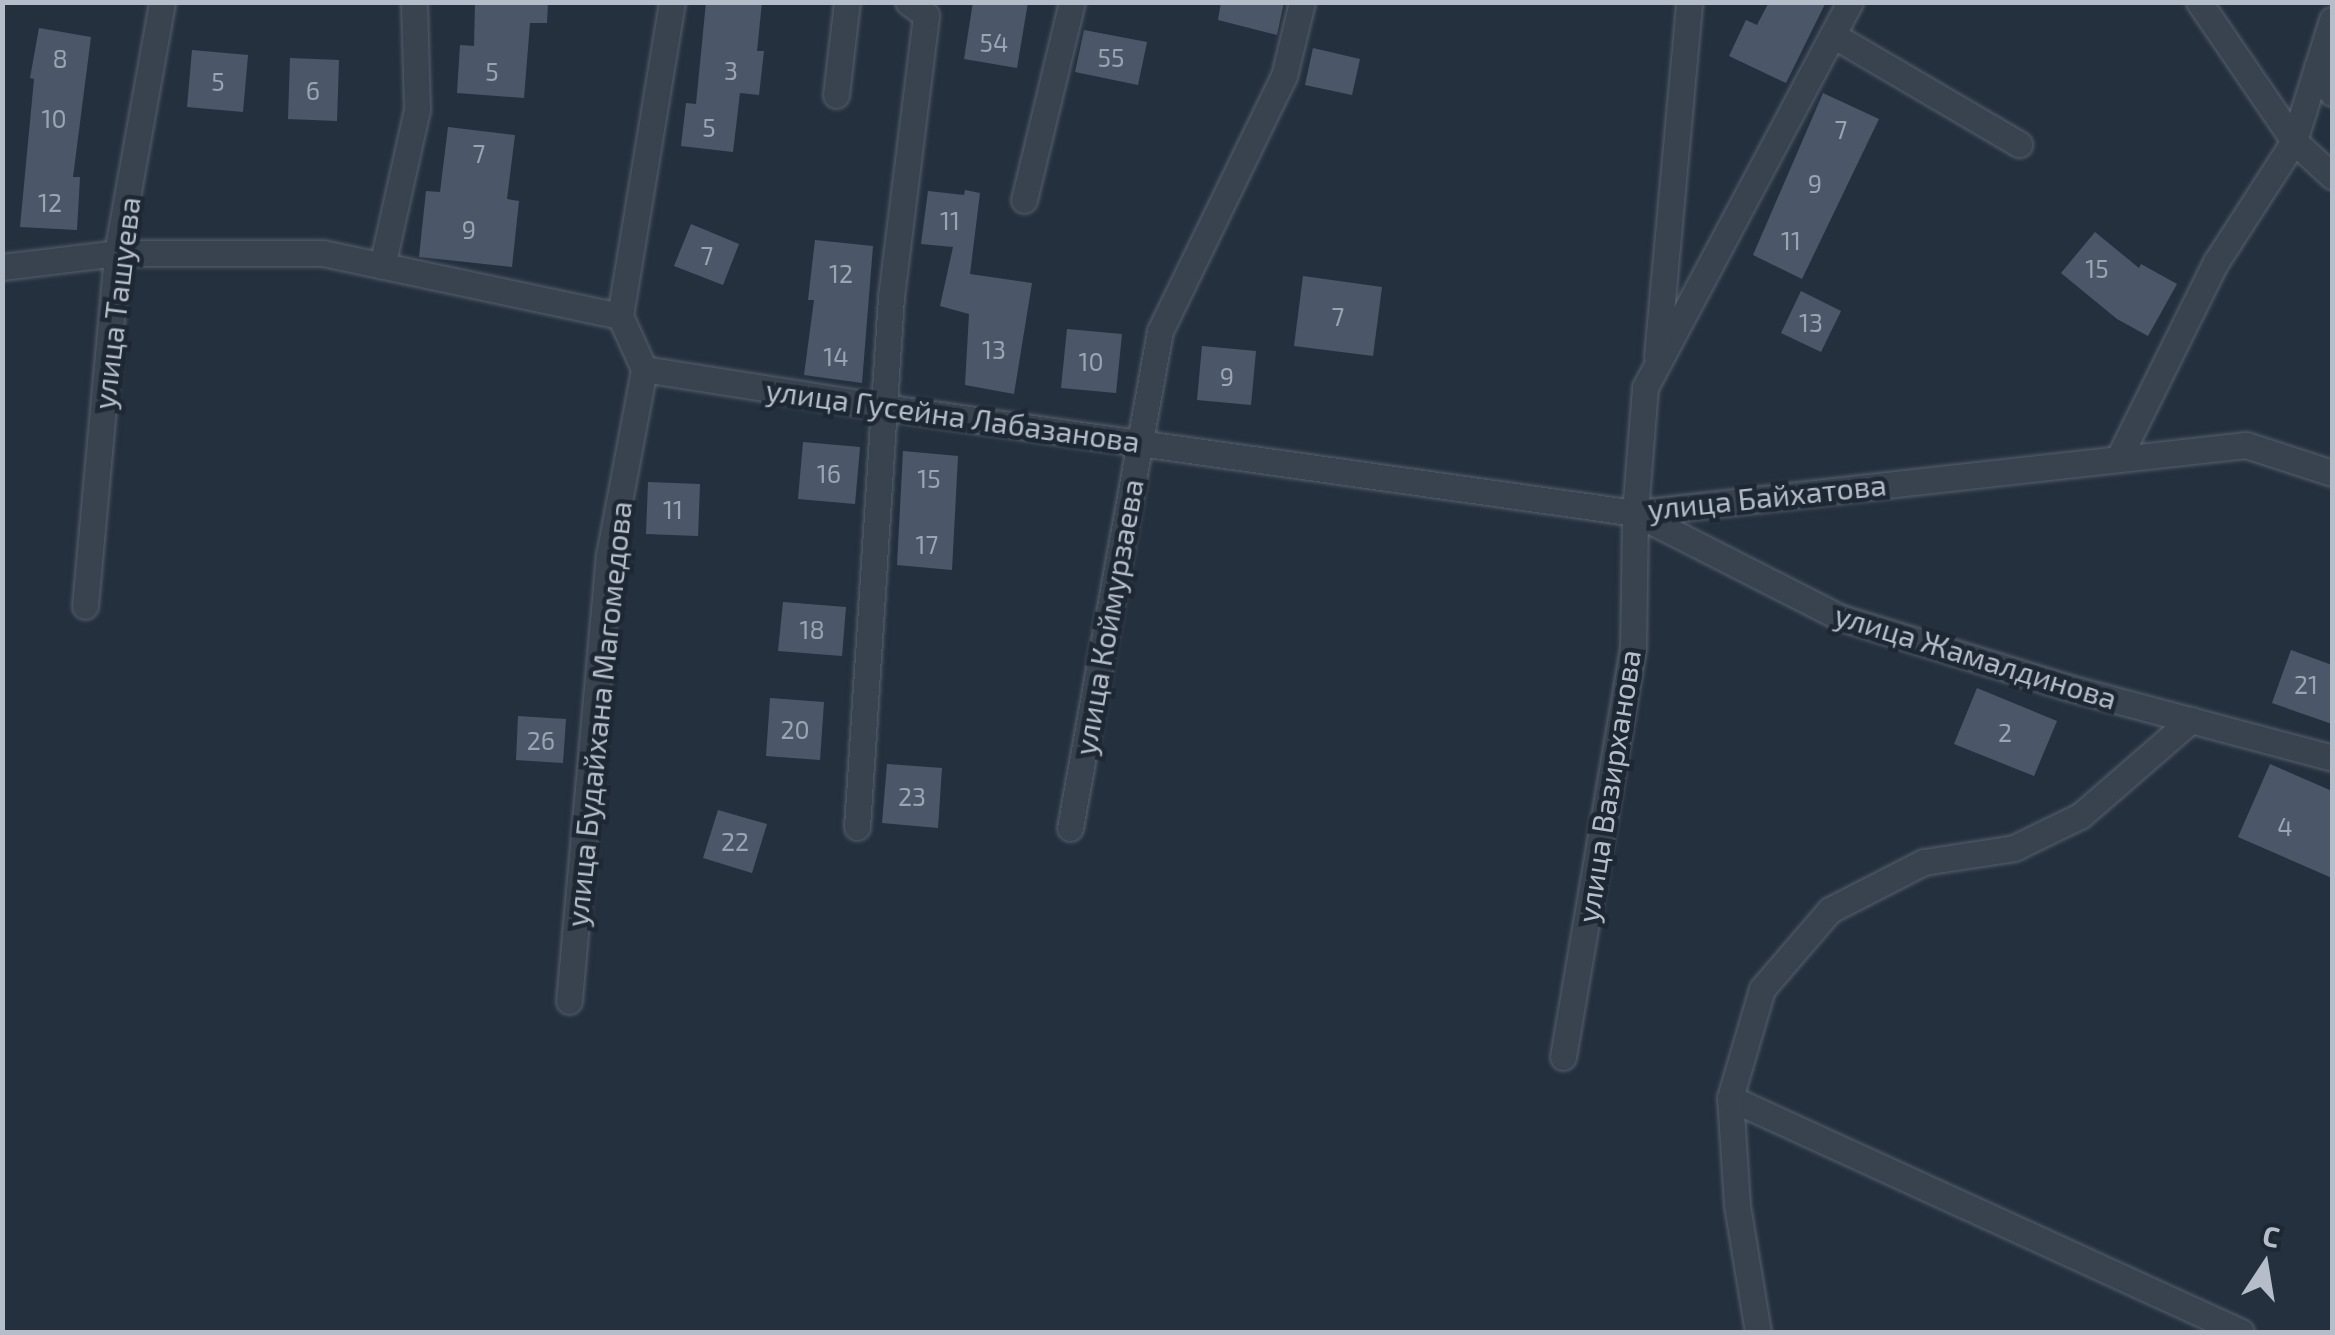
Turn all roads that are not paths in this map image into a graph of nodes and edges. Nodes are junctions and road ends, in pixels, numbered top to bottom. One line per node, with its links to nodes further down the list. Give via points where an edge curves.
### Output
1 (162, 2): 20 (street, улица Ташуева)
2 (414, 2): 21 (street, via 417,110)
3 (672, 2): 23 (street)
4 (847, 2): 15 (street)
5 (908, 2): 26 (street, via 926,16)
6 (1072, 2): 19 (street)
7 (1302, 2): 27 (street, улица Коймурзаева, via 1284,76 1160,331)
8 (1688, 2): 24 (street)
9 (1850, 2): 12 (street, улица Байхатова)
10 (2198, 2): 16 (street)
11 (2332, 20): 13 (street)
12 (1832, 35): 17 (street); 24 (street, улица Байхатова)
13 (2317, 67): 14 (street); 16 (street)
14 (2332, 93)
15 (836, 96)
16 (2294, 141): 18 (street); 28 (street, via 2216,262)
17 (2020, 144)
18 (2332, 176)
19 (1024, 200)
20 (117, 253): 21 (street, via 323,253); 22 (street); 31 (street, улица Ташуева)
21 (382, 266): 23 (street)
22 (2, 267)
23 (620, 316): 25 (street)
24 (1656, 367): 30 (street, улица Байхатова, via 1645,388)
25 (644, 369): 26 (street, улица Гусейна Лабазанова); 36 (street, улица Будайхана Магомедова, via 608,556)
26 (884, 407): 27 (street, улица Гусейна Лабазанова); 34 (street)
27 (1140, 443): 30 (street, улица Гусейна Лабазанова); 35 (street, улица Коймурзаева)
28 (2119, 456): 29 (street, улица Байхатова, via 2246,445); 30 (street, улица Байхатова)
29 (2332, 473)
30 (1635, 513): 32 (street, улица Жамалдинова, via 1839,617); 37 (street, улица Вазирханова, via 1632,647)
31 (86, 606)
32 (2191, 720): 33 (street, улица Жамалдинова); 38 (street, via 2080,816 2014,848 1924,862 1830,910 1762,989)
33 (2332, 758)
34 (857, 827)
35 (1070, 828)
36 (569, 1001)
37 (1563, 1058)
38 (1730, 1098): 39 (street, via 1737,1205); 40 (street)
39 (1758, 1332)
40 (2241, 1332)

